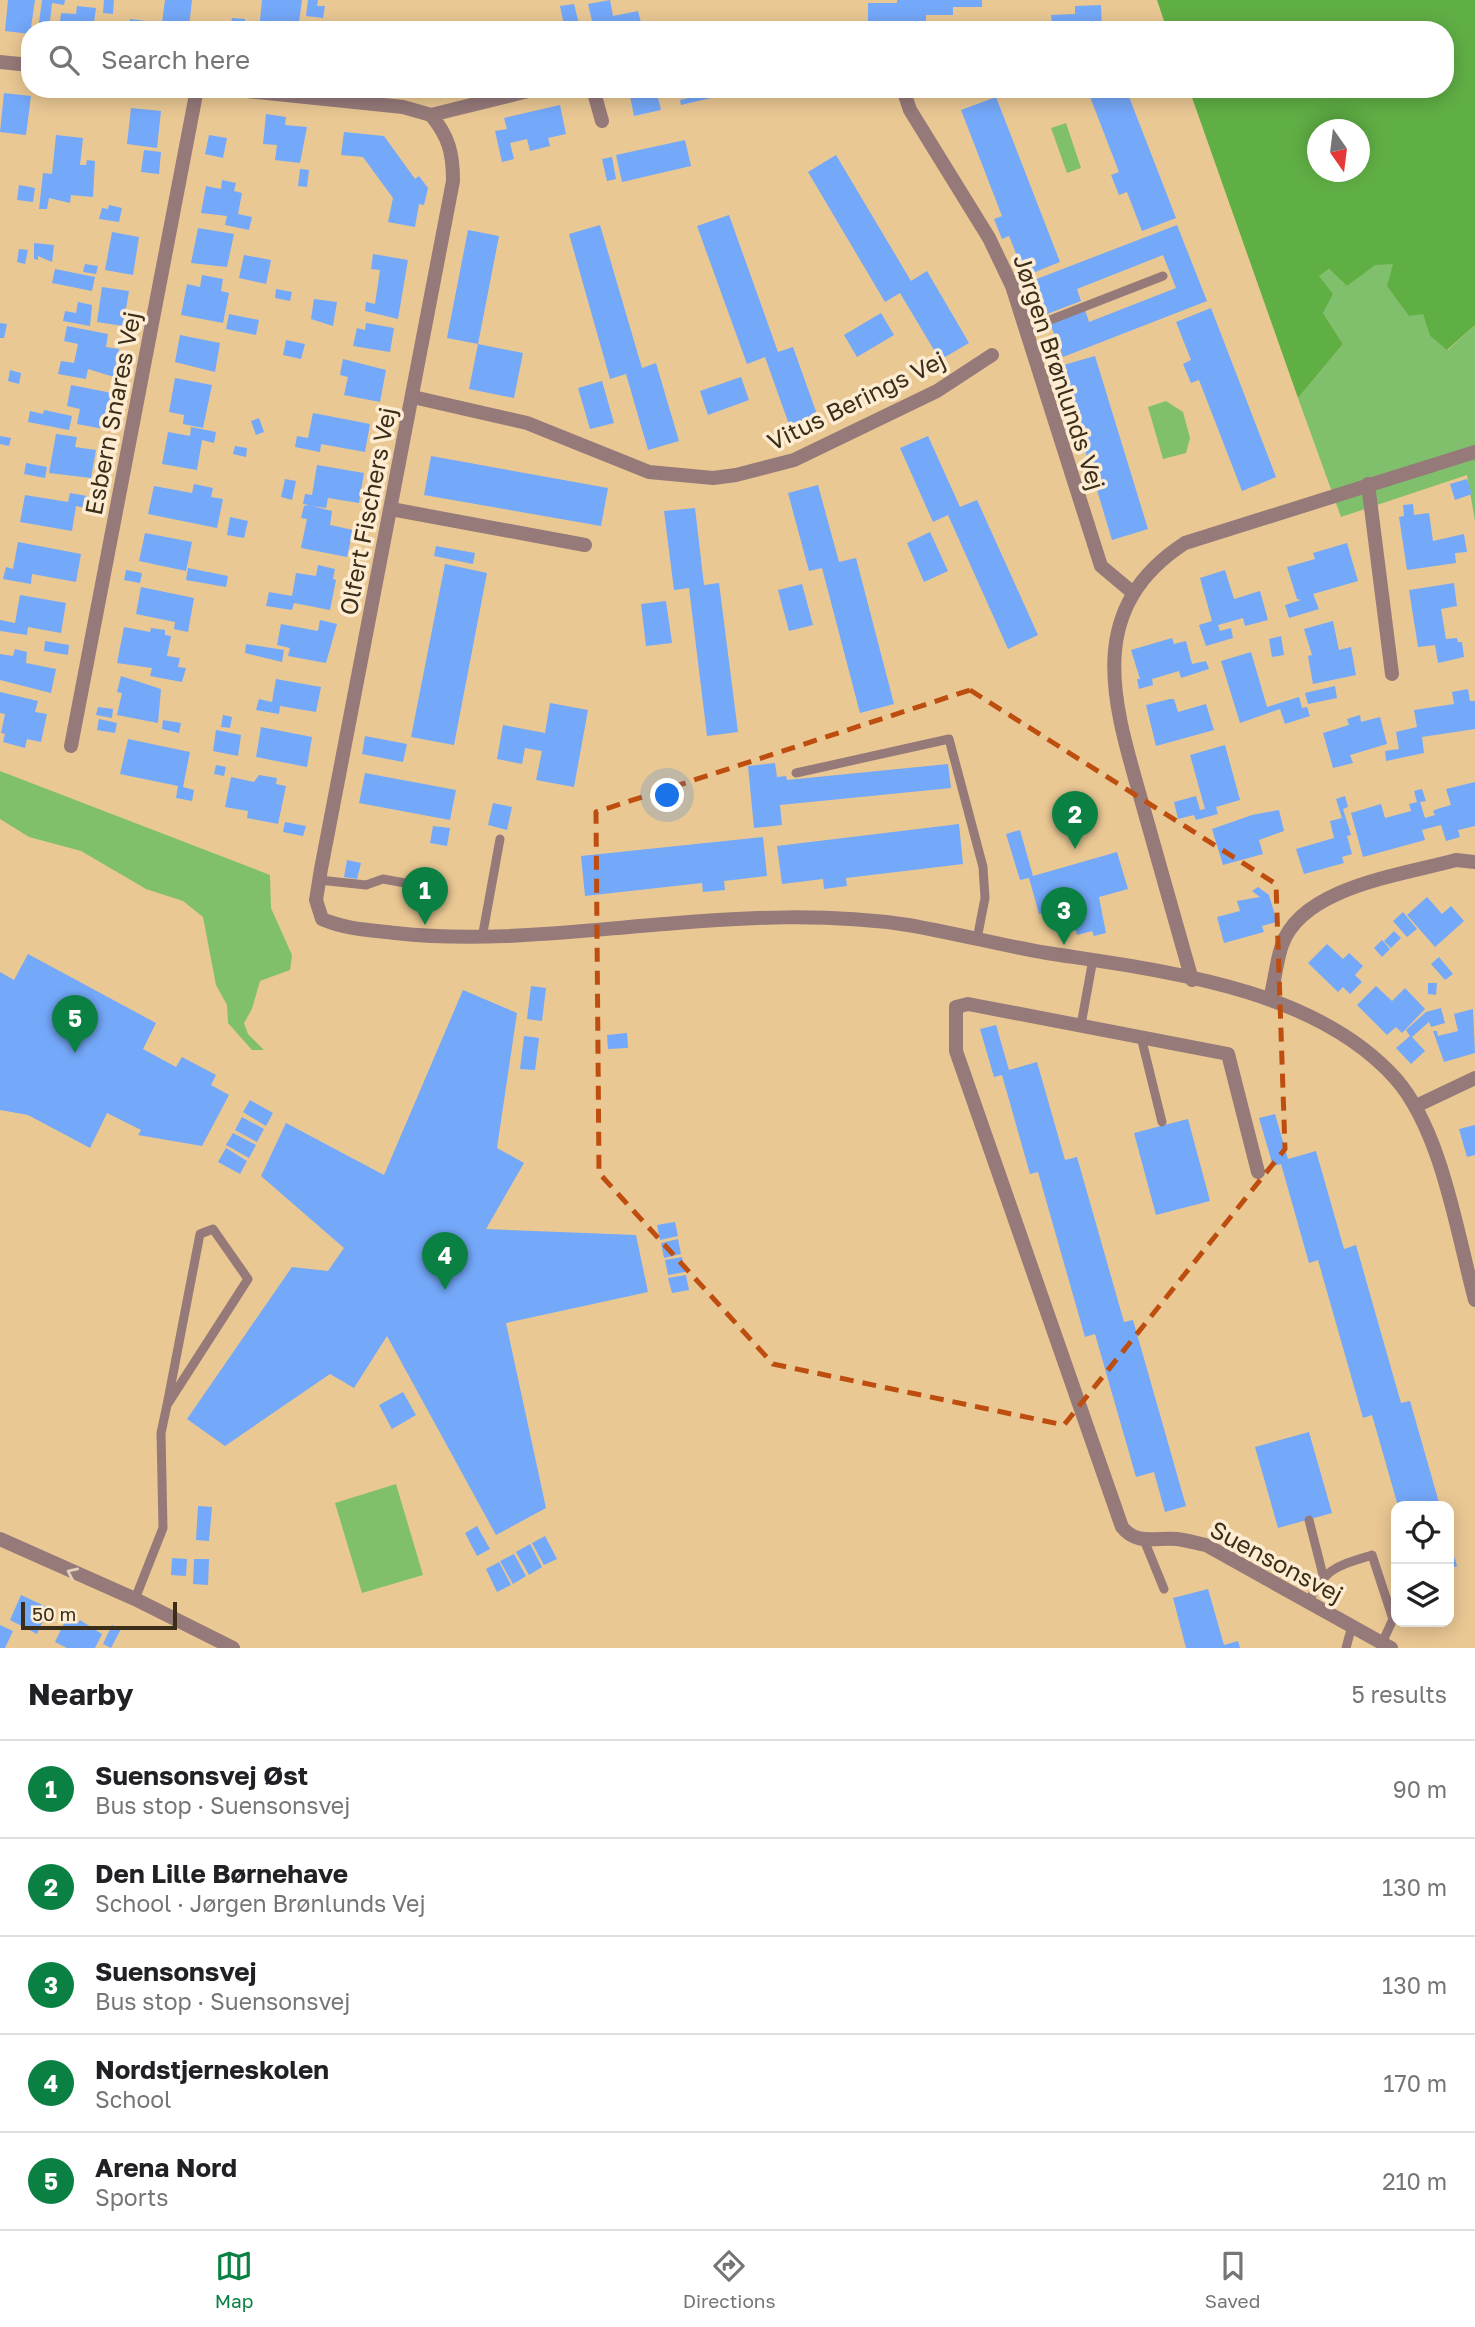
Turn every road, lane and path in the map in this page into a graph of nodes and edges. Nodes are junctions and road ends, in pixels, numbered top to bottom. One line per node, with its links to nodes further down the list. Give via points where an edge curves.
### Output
1 (0, 62): 2 (street)
2 (21, 64)
3 (195, 98): 20 (street, Esbern Snares Vej)
4 (316, 98): 8 (street, via 403,107)
5 (501, 98): 8 (street)
6 (596, 98): 9 (street)
7 (906, 98): 11 (street, Jørgen Brønlunds Vej, via 995,249)
8 (431, 116): 13 (street, Olfert Fischers Vej, via 444,131 453,153 453,181)
9 (603, 121)
10 (1163, 276): 11 (lane)
11 (1027, 329): 18 (street, Jørgen Brønlunds Vej, via 1093,549 1101,566)
12 (992, 355): 13 (street, Vitus Berings Vej, via 936,391 794,460 713,478 649,472 527,423)
13 (413, 397): 16 (street, Olfert Fischers Vej)
14 (1475, 453): 15 (street)
15 (1368, 484): 18 (street, via 1185,543 1148,571); 19 (street)
16 (391, 509): 17 (street); 24 (street, Olfert Fischers Vej)
17 (585, 545)
18 (1132, 592): 29 (street, via 1114,649 1116,709)
19 (1392, 674)
20 (71, 746)
21 (796, 773): 27 (lane, via 949,739 983,867 985,898)
22 (500, 839): 26 (lane)
23 (1475, 862): 30 (street, via 1455,860 1329,895 1309,907 1282,945)
24 (319, 880): 25 (lane, via 366,884 383,879); 26 (street, Olfert Fischers Vej, via 316,900 323,919 357,929)
25 (427, 887)
26 (482, 938): 27 (street, via 769,917 905,925)
27 (977, 939): 28 (street)
28 (1093, 959): 29 (street); 31 (lane)
29 (1192, 980): 30 (street)
30 (1270, 998): 34 (street, via 1347,1035 1396,1079)
31 (1081, 1026): 32 (street); 41 (street, via 968,1004 956,1006 956,1051 1122,1527 1129,1536)
32 (1141, 1037): 35 (lane); 36 (street, via 1228,1054)
33 (1475, 1078): 34 (street)
34 (1416, 1107): 37 (street, via 1438,1165)
35 (1162, 1122)
36 (1258, 1172)
37 (1475, 1300)
38 (167, 1405): 38 (lane, via 248,1279 213,1229 200,1234); 44 (lane, via 161,1433 163,1528)
39 (1309, 1520): 42 (lane)
40 (0, 1539): 44 (street, one-way to 40)
41 (1144, 1540): 43 (lane); 45 (street, Suensonsvej, via 1206,1545)
42 (1323, 1575): 45 (lane); 47 (lane, via 1372,1555 1392,1619)
43 (1164, 1589)
44 (135, 1599): 48 (street)
45 (1308, 1602): 46 (street, Suensonsvej)
46 (1352, 1626): 47 (street, Suensonsvej); 49 (lane)
47 (1387, 1646)
48 (233, 1648)
49 (1346, 1648)

